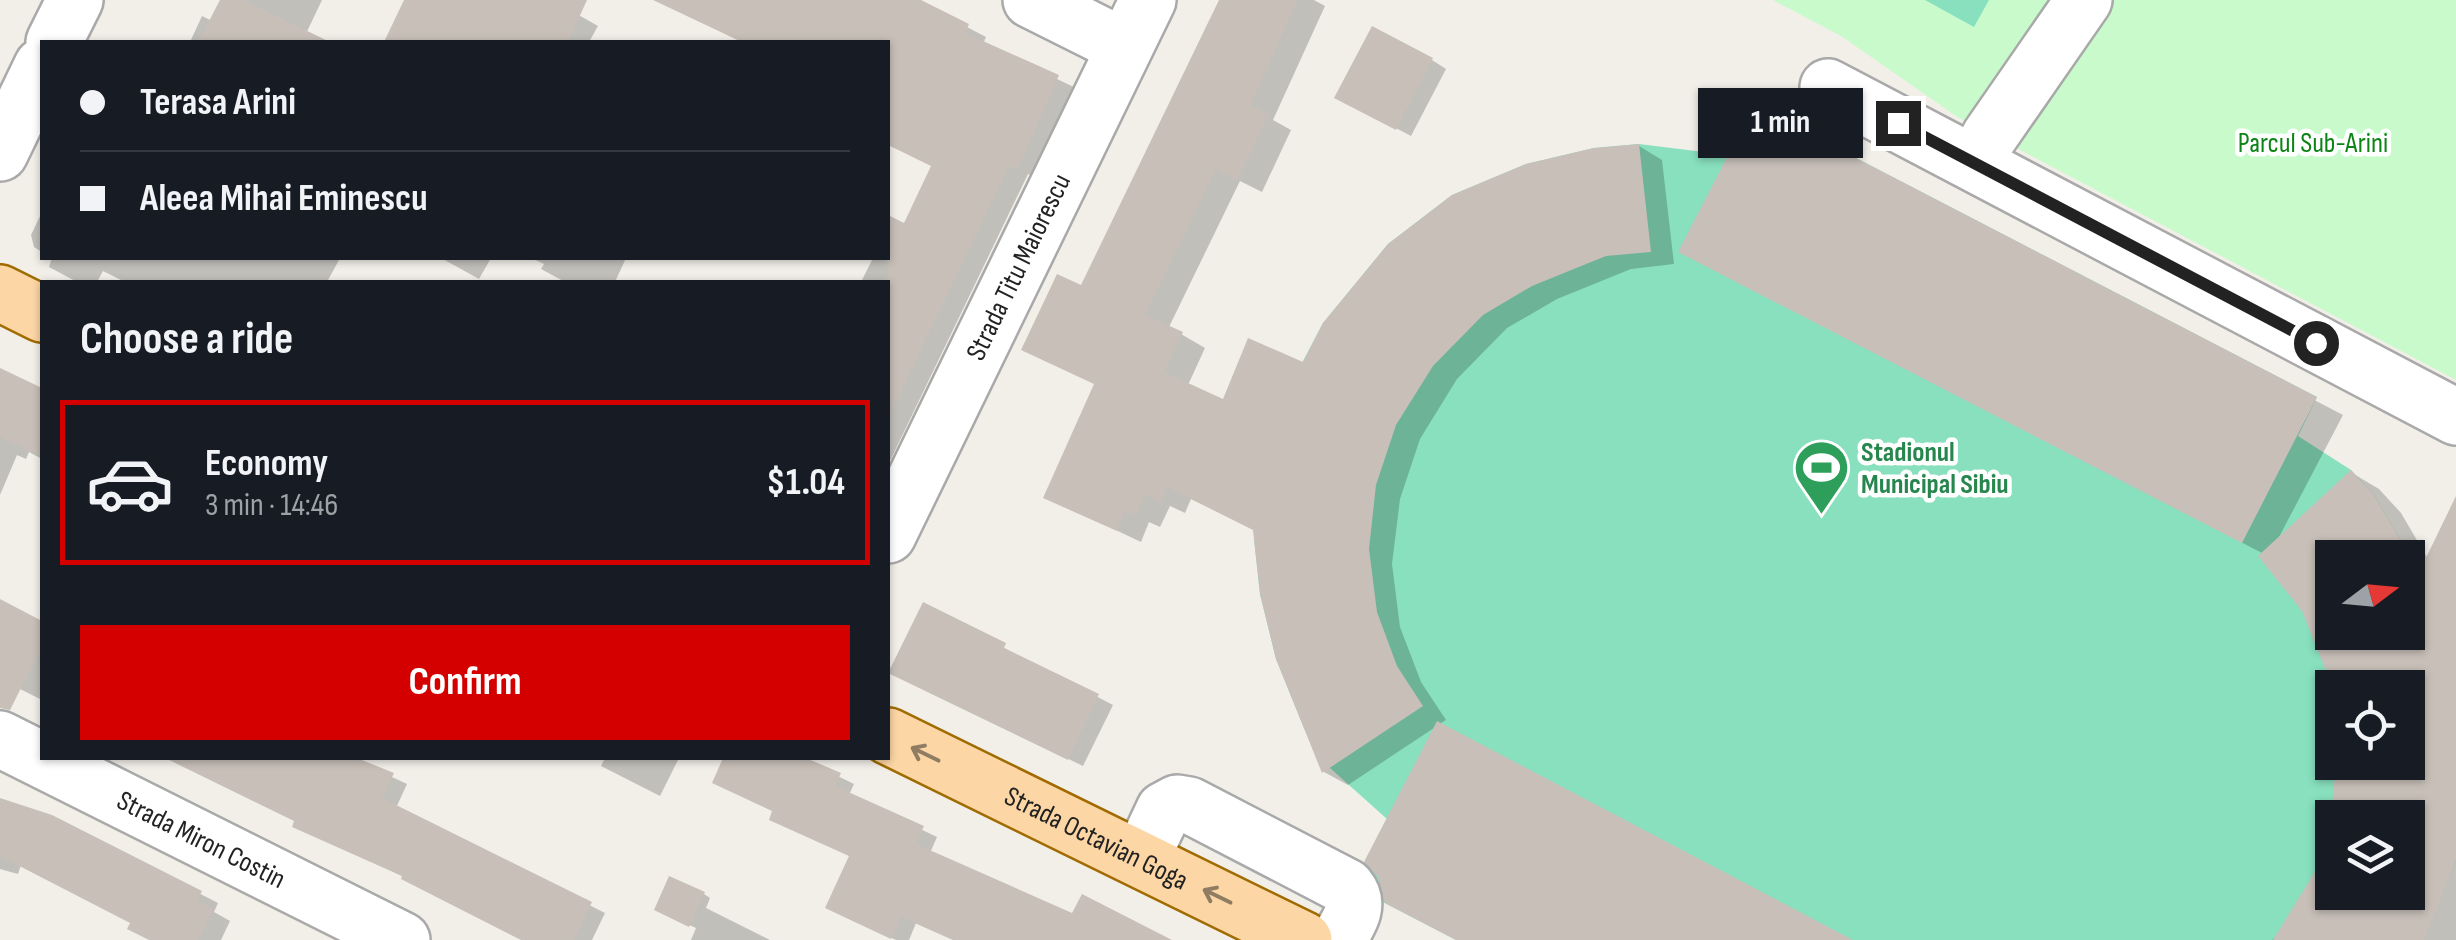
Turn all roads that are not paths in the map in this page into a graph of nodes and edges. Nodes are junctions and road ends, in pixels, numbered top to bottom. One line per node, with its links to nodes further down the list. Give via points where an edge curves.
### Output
1 (75, 0): 5 (street)
2 (1031, 0): 6 (street)
3 (1148, 0): 6 (street, Strada Titu Maiorescu)
4 (2084, 0): 9 (street)
5 (55, 40)
6 (1122, 50): 14 (street, Strada Titu Maiorescu)
7 (40, 70): 10 (street)
8 (1828, 87): 13 (street)
9 (1990, 137)
10 (0, 153)
11 (0, 293): 12 (main road)
12 (40, 313)
13 (2456, 417)
14 (890, 530)
15 (890, 737): 19 (main road, Strada Octavian Goga, one-way to 15)
16 (0, 738): 17 (street, Strada Miron Costin)
17 (40, 758)
18 (44, 760): 20 (street, Strada Miron Costin)
19 (1141, 859): 21 (main road, Strada Octavian Goga, one-way to 19); 22 (street, via 1164,810 1176,802 1189,805 1347,886 1355,905)
20 (402, 940)
21 (1304, 940)
22 (1338, 940)

